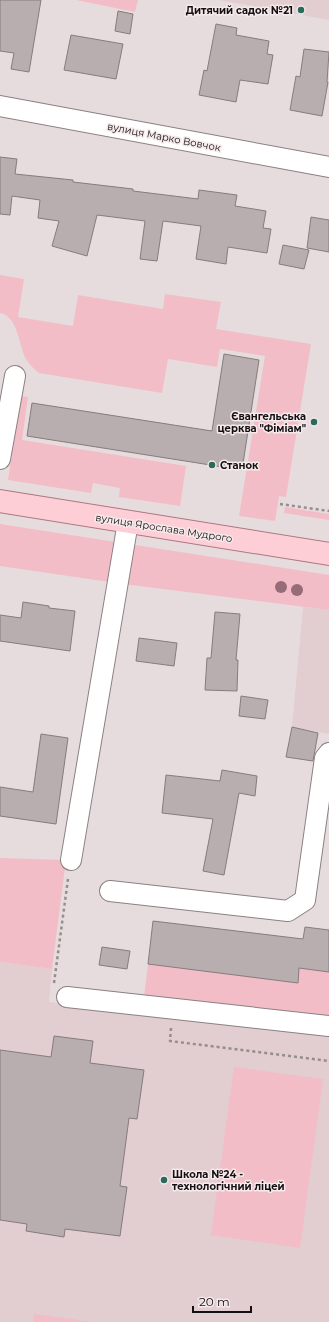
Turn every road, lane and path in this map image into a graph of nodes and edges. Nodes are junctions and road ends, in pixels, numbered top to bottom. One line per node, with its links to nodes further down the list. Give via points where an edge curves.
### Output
1 (0, 106): 2 (street, вулиця Марко Вовчок)
2 (329, 167)
3 (15, 376): 4 (street)
4 (0, 459)
5 (0, 502): 8 (main road, вулиця Ярослава Мудрого)
6 (280, 504): 7 (path)
7 (329, 511)
8 (128, 522): 9 (main road, вулиця Ярослава Мудрого); 11 (street)
9 (329, 554)
10 (329, 753): 12 (street, via 325,758 305,900 288,911)
11 (71, 860): 13 (path, via 52,997)
12 (110, 891)
13 (67, 997): 14 (street)
14 (173, 1009): 15 (street); 16 (path, via 170,1041)
15 (329, 1026)
16 (329, 1060)

